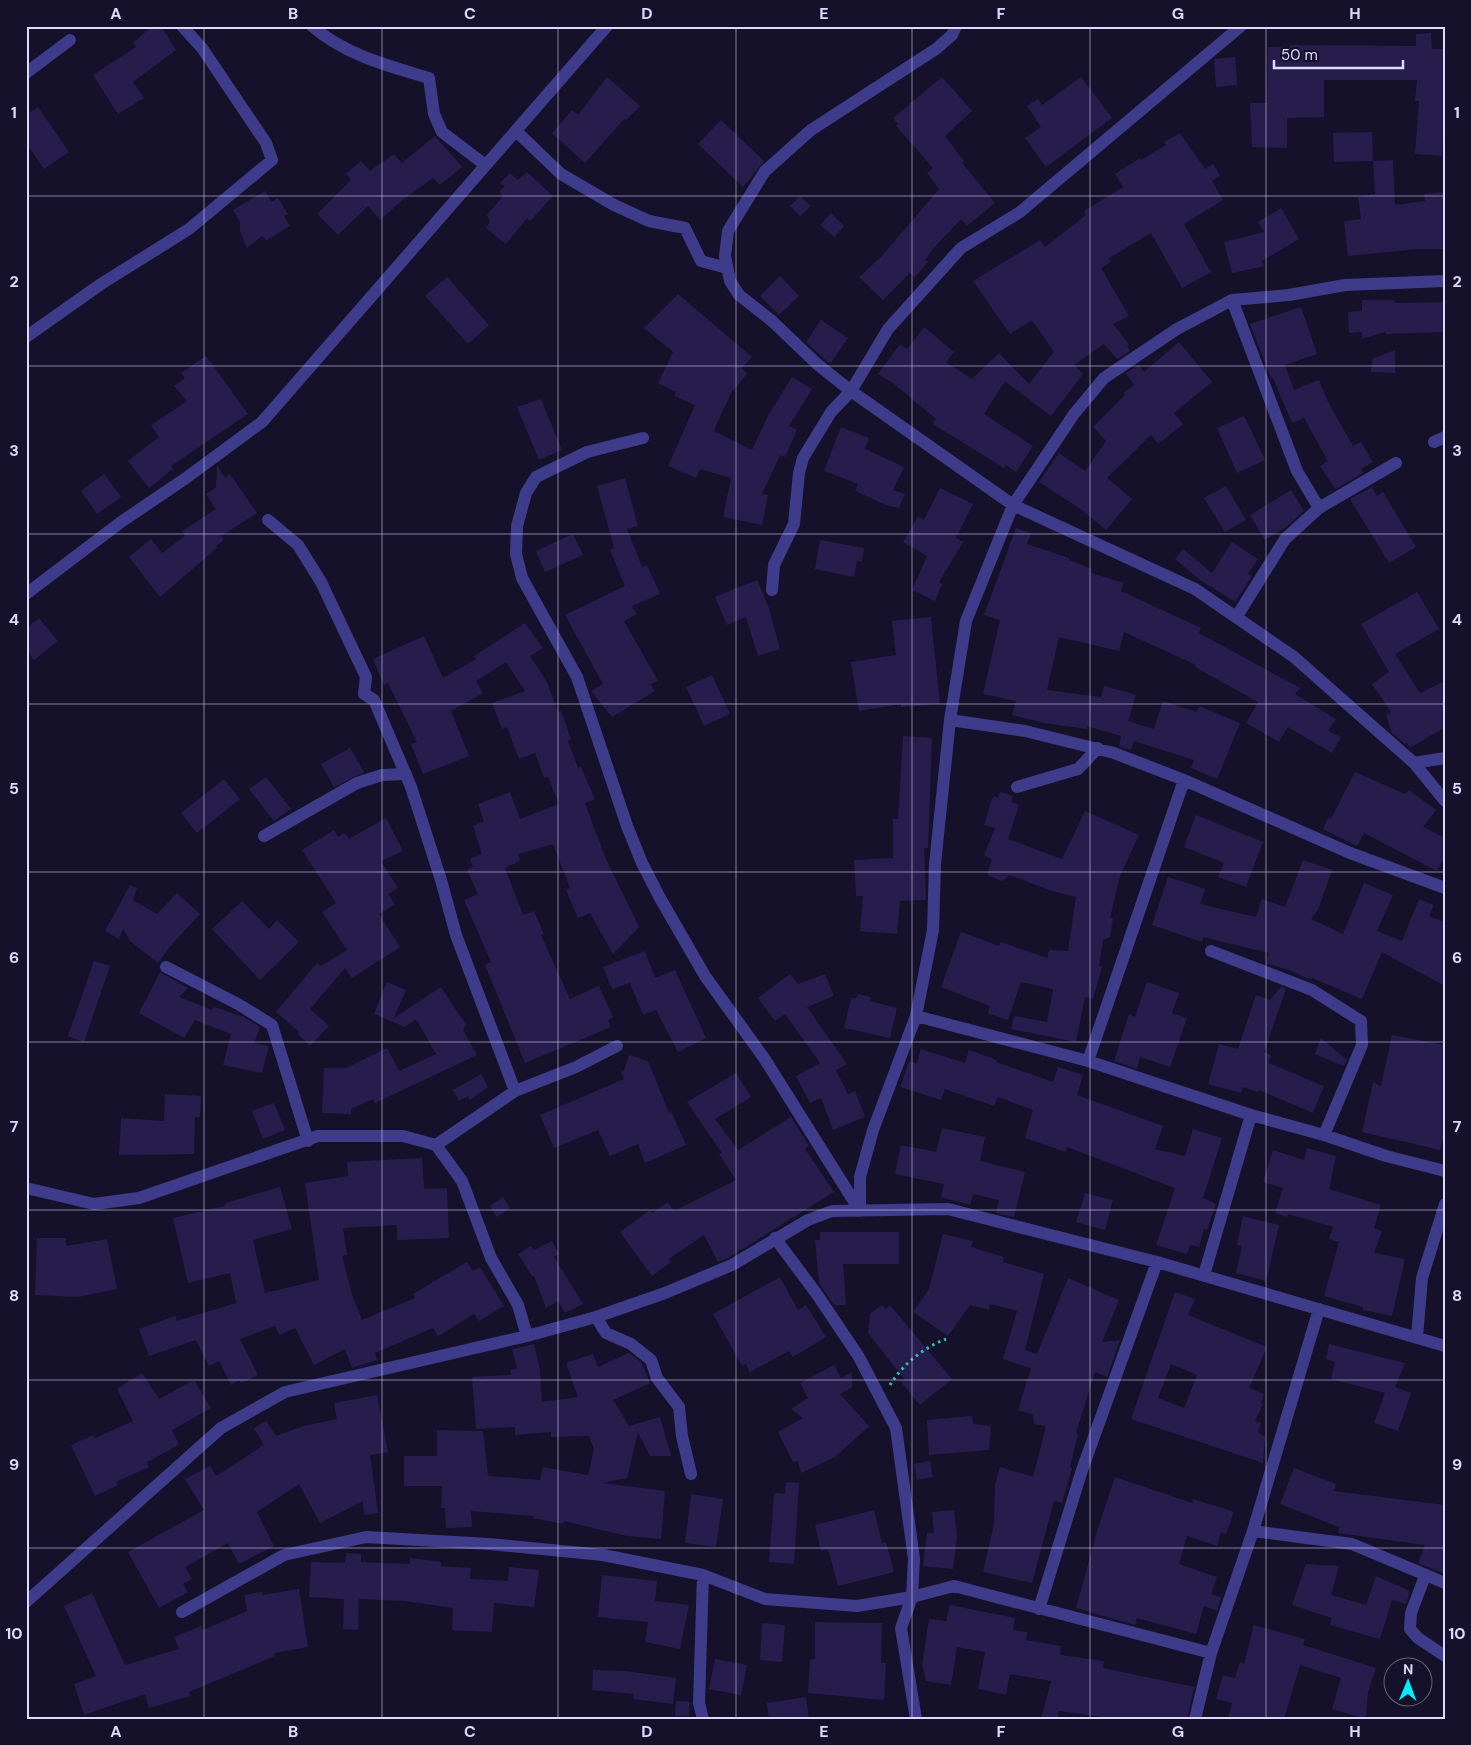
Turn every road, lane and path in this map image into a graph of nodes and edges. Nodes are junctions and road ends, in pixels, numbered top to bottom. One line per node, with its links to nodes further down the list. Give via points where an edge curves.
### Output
1 (182, 26): 13 (street, via 207,56 266,143 272,160 189,229 101,284)
2 (312, 26): 9 (street, via 366,59 429,78 434,114 442,132)
3 (606, 26): 8 (street)
4 (956, 26): 10 (street, via 952,35 936,49 812,130 765,171 728,231)
5 (1241, 26): 14 (street, via 1020,212 961,248 888,329)
6 (70, 40): 7 (street)
7 (26, 73)
8 (516, 131): 10 (street, via 561,174 649,221 685,228 701,261); 21 (street, via 262,422)
9 (480, 160)
10 (727, 268): 14 (street, via 730,281 739,295)
11 (1445, 281): 12 (street, via 1345,286)
12 (1232, 300): 17 (street, via 1177,329 1104,378 1074,414); 18 (street, via 1297,471)
13 (26, 337)
14 (851, 391): 17 (street); 20 (street, via 832,412 803,458 794,524 774,565)
15 (643, 438): 46 (street, via 587,452 536,477 526,493 517,526 516,554 522,578 577,677 627,826 660,898 705,976 764,1058)
16 (1396, 463): 18 (street)
17 (1012, 505): 22 (street, via 1195,588); 23 (street, via 966,621)
18 (1320, 508): 22 (street, via 1276,550)
19 (268, 520): 27 (street, via 298,545 321,582 366,677 364,694 374,700)
20 (772, 590)
21 (26, 594)
22 (1236, 616): 26 (street, via 1294,657)
23 (950, 720): 24 (street, via 1025,731); 35 (street, via 933,930)
24 (1098, 748): 28 (street); 29 (street, via 1078,769)
25 (1445, 758): 26 (street)
26 (1414, 763): 30 (street)
27 (406, 774): 31 (street, via 382,775 357,783); 38 (street, via 456,936)
28 (1184, 780): 32 (street, via 1350,853); 37 (street)
29 (1017, 787)
30 (1445, 801)
31 (264, 836)
32 (1445, 888)
33 (1212, 951): 40 (street, via 1312,990 1361,1021 1362,1045)
34 (166, 967): 41 (street, via 272,1025)
35 (916, 1016): 37 (street); 46 (street, via 873,1130 860,1177)
36 (617, 1046): 38 (street, via 576,1067)
37 (1088, 1061): 39 (street)
38 (515, 1091): 42 (street)
39 (1251, 1115): 40 (street); 49 (street)
40 (1324, 1135): 43 (street)
41 (308, 1141): 42 (street, via 318,1136 403,1136); 44 (street, via 139,1198 94,1204)
42 (436, 1145): 52 (street, via 462,1181 491,1258 518,1305)
43 (1445, 1171)
44 (26, 1188)
45 (1445, 1204): 53 (street, via 1422,1278)
46 (860, 1211): 47 (street, via 832,1210); 48 (street, via 948,1209)
47 (775, 1238): 51 (street, via 732,1265 666,1293); 56 (street, via 859,1357)
48 (1157, 1262): 49 (street); 64 (street, via 1082,1470)
49 (1204, 1275): 50 (street)
50 (1319, 1309): 53 (street); 58 (street)
51 (596, 1317): 52 (street); 57 (street, via 606,1333 631,1344 651,1360 657,1378 679,1407)
52 (527, 1336): 63 (street, via 285,1392 221,1428)
53 (1416, 1337): 55 (street)
54 (946, 1338): 56 (path, via 929,1346 898,1372)
55 (1445, 1346)
56 (883, 1402): 62 (street, via 896,1428 914,1559)
57 (691, 1474)
58 (1253, 1531): 60 (street, via 1352,1544); 66 (street)
59 (703, 1575): 62 (street, via 765,1599 857,1606); 65 (street, via 603,1555 366,1537 284,1556); 68 (street, via 699,1703)
60 (1424, 1576): 61 (street); 67 (street, via 1410,1629)
61 (1445, 1583)
62 (912, 1597): 64 (street, via 954,1586); 69 (street, via 901,1628)
63 (26, 1602)
64 (1039, 1609): 66 (street)
65 (182, 1612)
66 (1211, 1653): 70 (street)
67 (1445, 1656)
68 (703, 1719)
69 (916, 1719)
70 (1195, 1719)

